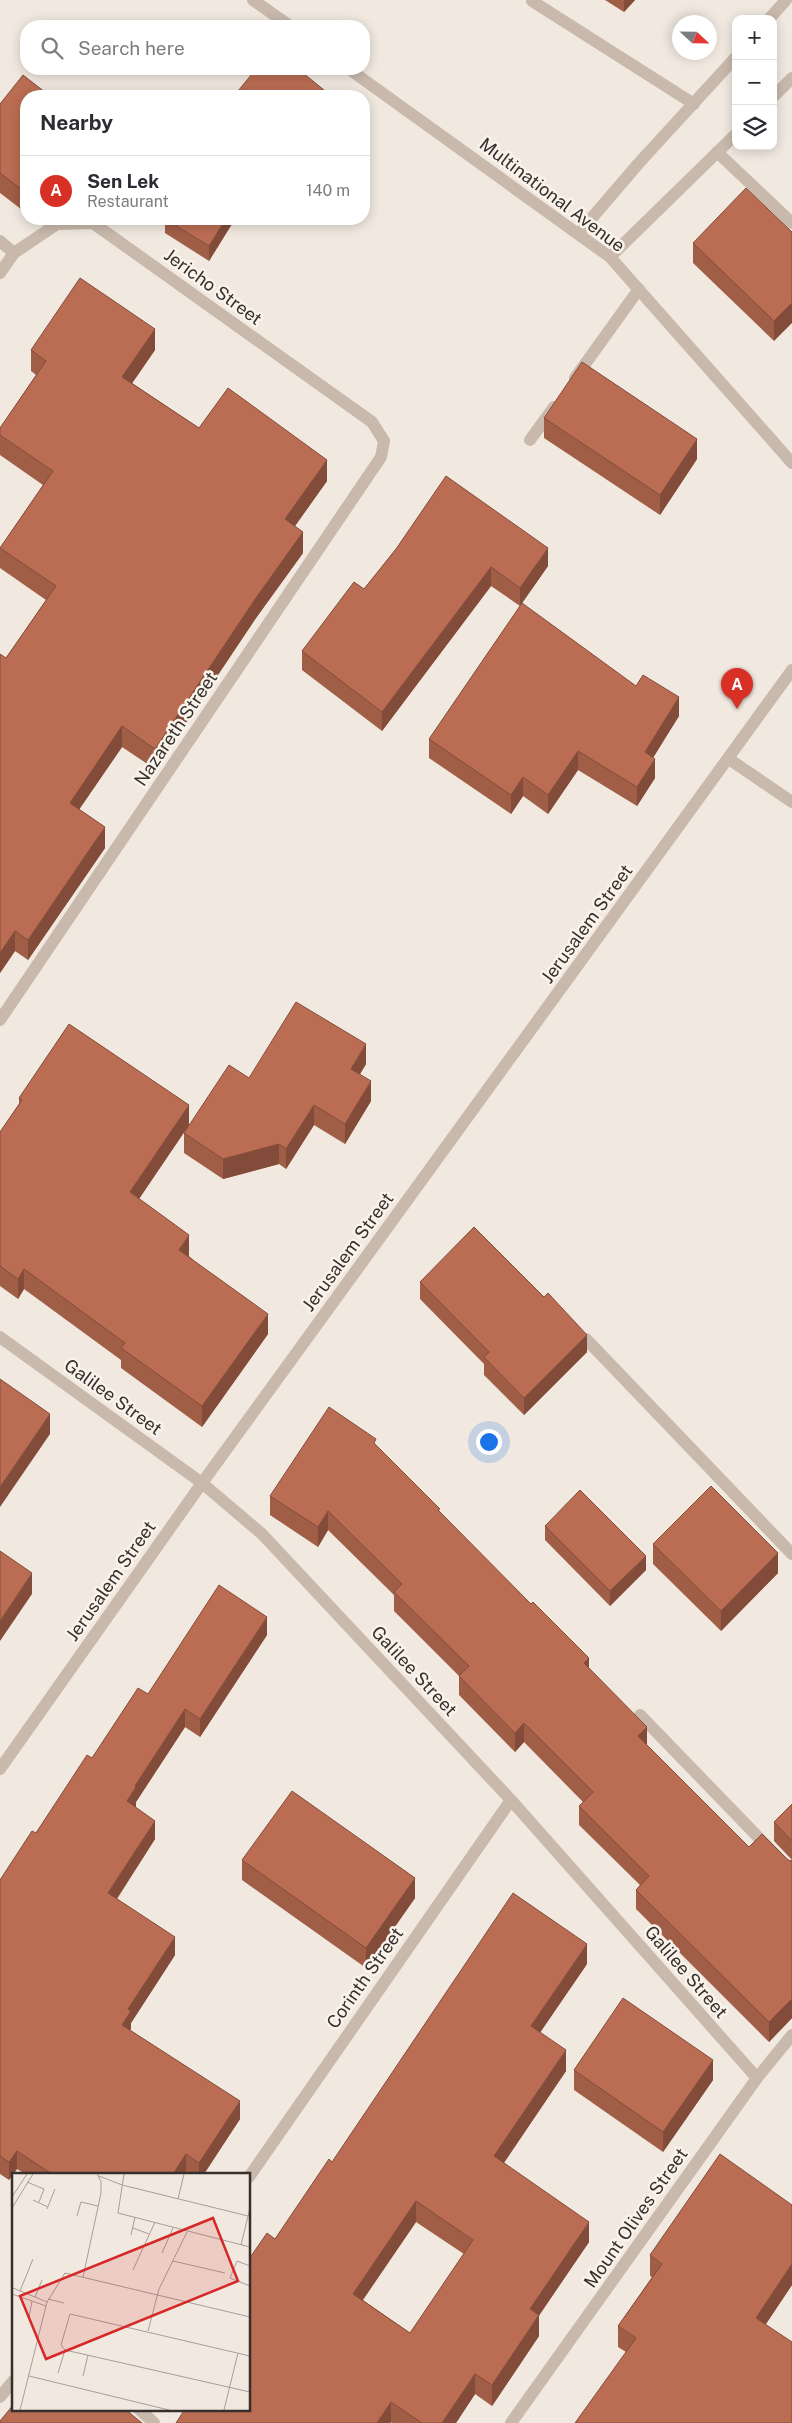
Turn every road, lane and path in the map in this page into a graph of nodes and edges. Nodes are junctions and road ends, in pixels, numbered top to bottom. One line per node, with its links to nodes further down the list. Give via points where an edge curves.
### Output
1 (253, 0): 5 (street)
2 (786, 0): 4 (street)
3 (532, 1): 10 (street)
4 (773, 15)
5 (281, 20)
6 (733, 60): 10 (street)
7 (358, 75): 16 (street, Multinational Avenue)
8 (792, 78): 9 (street)
9 (777, 93)
10 (694, 104): 16 (street)
11 (732, 138): 12 (street)
12 (717, 152): 13 (street); 19 (street)
13 (792, 223)
14 (56, 225): 18 (street, Jericho Street)
15 (95, 225): 23 (street, Jericho Street, via 372,422 384,442)
16 (579, 233): 19 (street, Multinational Avenue)
17 (0, 241): 18 (street)
18 (14, 253): 20 (street, Jericho Street)
19 (610, 257): 21 (street, Multinational Avenue)
20 (0, 273)
21 (639, 289): 22 (street); 24 (street, Multinational Avenue)
22 (530, 440)
23 (381, 457): 28 (street, Nazareth Street)
24 (792, 462)
25 (792, 670): 26 (street)
26 (729, 759): 27 (street); 31 (street, Jerusalem Street)
27 (792, 802)
28 (0, 1020)
29 (0, 1337): 31 (street, Galilee Street)
30 (586, 1339): 32 (street)
31 (202, 1483): 34 (street, Jerusalem Street); 35 (street, Galilee Street, via 262,1534)
32 (792, 1554)
33 (640, 1715): 36 (street)
34 (0, 1768)
35 (511, 1800): 38 (street, Galilee Street); 39 (street, Corinth Street)
36 (792, 1872)
37 (792, 2036): 38 (street, Mount Olives Street)
38 (757, 2078): 44 (street, Mount Olives Street)
39 (250, 2176)
40 (12, 2382): 41 (street)
41 (0, 2397)
42 (140, 2410): 43 (street)
43 (154, 2423)
44 (511, 2423)

